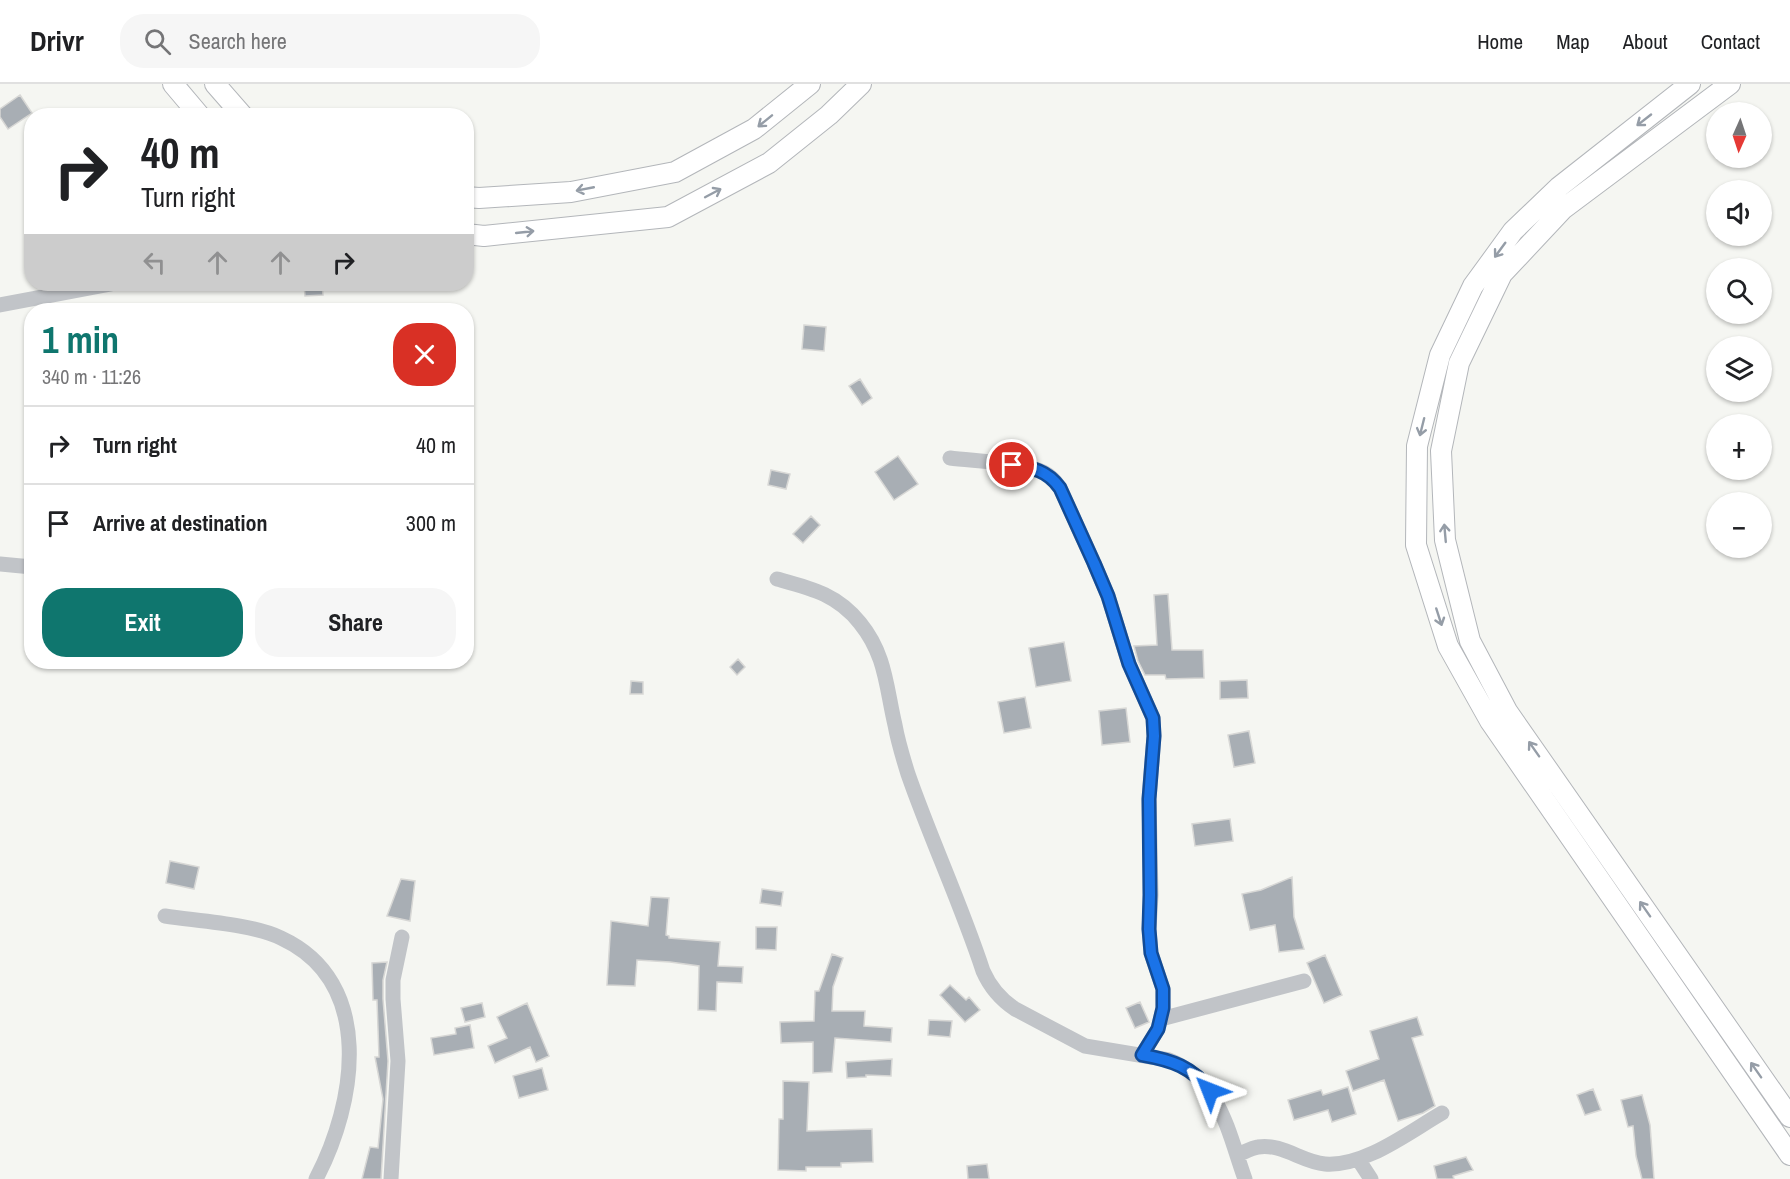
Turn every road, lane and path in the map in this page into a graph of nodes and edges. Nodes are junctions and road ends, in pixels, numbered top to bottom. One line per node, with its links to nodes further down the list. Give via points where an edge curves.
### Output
1 (173, 84): 7 (main road)
2 (215, 84): 8 (main road)
3 (810, 84): 10 (main road, one-way to 10, via 754,129 675,172 571,192)
4 (861, 84): 12 (main road, one-way to 4, via 668,217 769,163)
5 (1730, 84): 11 (main road)
6 (1689, 85): 9 (main road, one-way to 9)
7 (193, 108)
8 (236, 108)
9 (1559, 187): 11 (main road); 16 (main road, one-way to 16, via 1513,231 1473,286 1440,355 1417,446)
10 (474, 198)
11 (1573, 201): 17 (main road, via 1502,274 1459,363 1441,451)
12 (474, 235)
13 (74, 291): 14 (street)
14 (0, 305)
15 (950, 458): 24 (street, via 1033,468 1055,480 1108,596 1154,727 1149,799 1149,929 1151,953 1163,989)
16 (1416, 476): 17 (main road); 29 (main road, one-way to 29, via 1416,545 1448,645 1490,721)
17 (1442, 476): 27 (main road, one-way to 17, via 1507,711 1470,641 1445,540)
18 (0, 564): 19 (street)
19 (24, 566)
20 (777, 579): 25 (street, via 816,590 840,602 876,648 885,670 908,774 992,988 1006,1004 1074,1041 1096,1049)
21 (165, 916): 31 (street, via 279,937 305,952 335,987 348,1032 347,1085 339,1126)
22 (402, 937): 32 (street, via 393,990 398,1061)
23 (1304, 981): 24 (street)
24 (1161, 1019): 25 (street)
25 (1142, 1055): 28 (street, via 1179,1064 1204,1083 1216,1100)
26 (1442, 1113): 30 (street)
27 (1790, 1118)
28 (1237, 1155): 30 (street, via 1269,1147 1323,1164); 33 (street)
29 (1790, 1155)
30 (1358, 1159): 34 (street)
31 (316, 1179)
32 (391, 1179)
33 (1245, 1179)
34 (1371, 1179)

